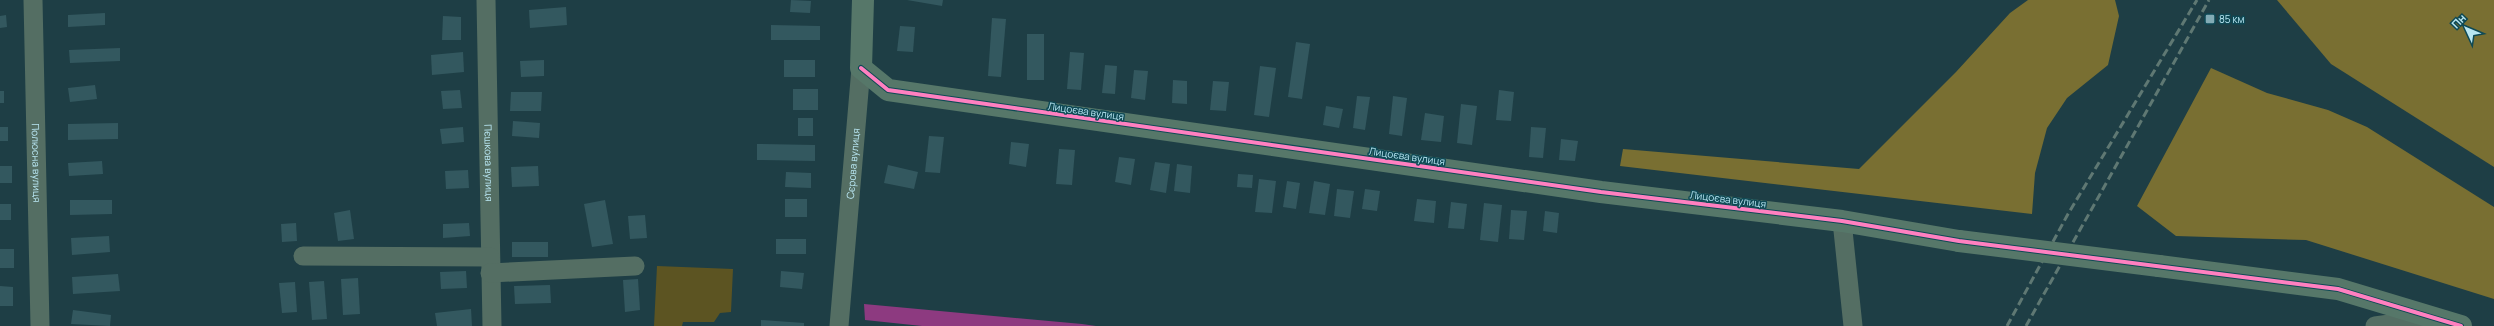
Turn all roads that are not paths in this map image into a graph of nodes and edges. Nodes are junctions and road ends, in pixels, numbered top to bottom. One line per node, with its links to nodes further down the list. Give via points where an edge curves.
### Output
1 (33, 0): 10 (street, Полюсна вулиця)
2 (486, 0): 7 (street, Пєшкова вулиця)
3 (863, 0): 4 (street, Сєрова вулиця)
4 (861, 68): 5 (street, Лицоєва вулиця, via 888,90 1601,192); 12 (street, Сєрова вулиця)
5 (1842, 221): 9 (street, Лицоєва вулиця, bridge, via 1959,241 2338,289); 13 (street)
6 (303, 256): 7 (street)
7 (490, 265): 8 (street); 11 (street, Пєшкова вулиця)
8 (635, 266)
9 (2437, 318): 14 (street); 15 (street, Лицоєва вулиця)
10 (40, 326)
11 (492, 326)
12 (839, 326)
13 (1853, 326)
14 (2375, 326)
15 (2461, 326)

